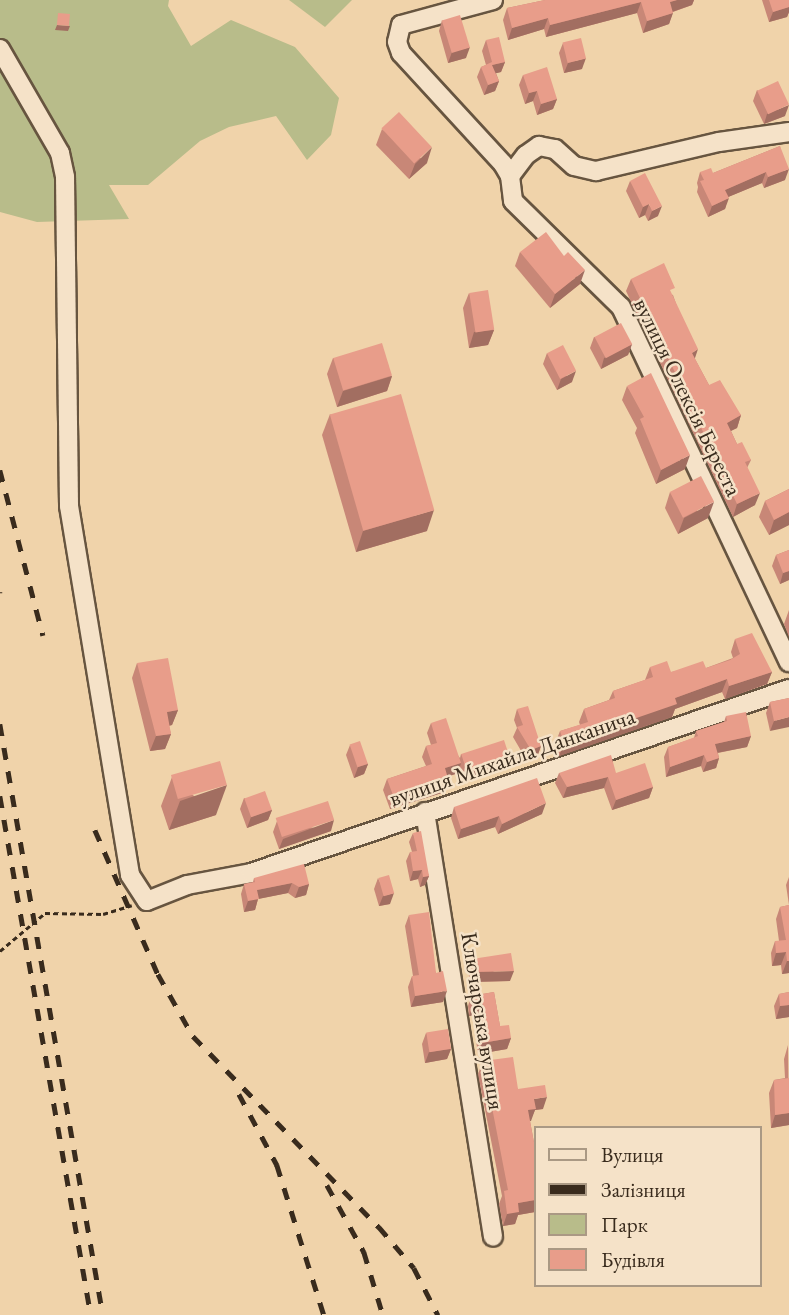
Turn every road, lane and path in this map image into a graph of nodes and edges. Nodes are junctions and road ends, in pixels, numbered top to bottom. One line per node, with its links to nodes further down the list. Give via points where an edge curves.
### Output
1 (493, 0): 4 (street, вулиця Олексія Береста, via 401,25 397,42 401,53)
2 (0, 49): 8 (street, via 54,141 65,177 69,506 130,875)
3 (789, 132): 4 (street, via 719,142 596,171 574,166 555,149 539,146)
4 (510, 176): 5 (street, вулиця Олексія Береста, via 513,201 621,307)
5 (789, 662)
6 (789, 689): 7 (street, вулиця Михайла Данканича)
7 (425, 812): 8 (street, вулиця Михайла Данканича, via 250,873 187,885); 10 (street, Ключарська вулиця)
8 (147, 901): 9 (path, via 103,914 45,913)
9 (0, 951)
10 (493, 1237)

